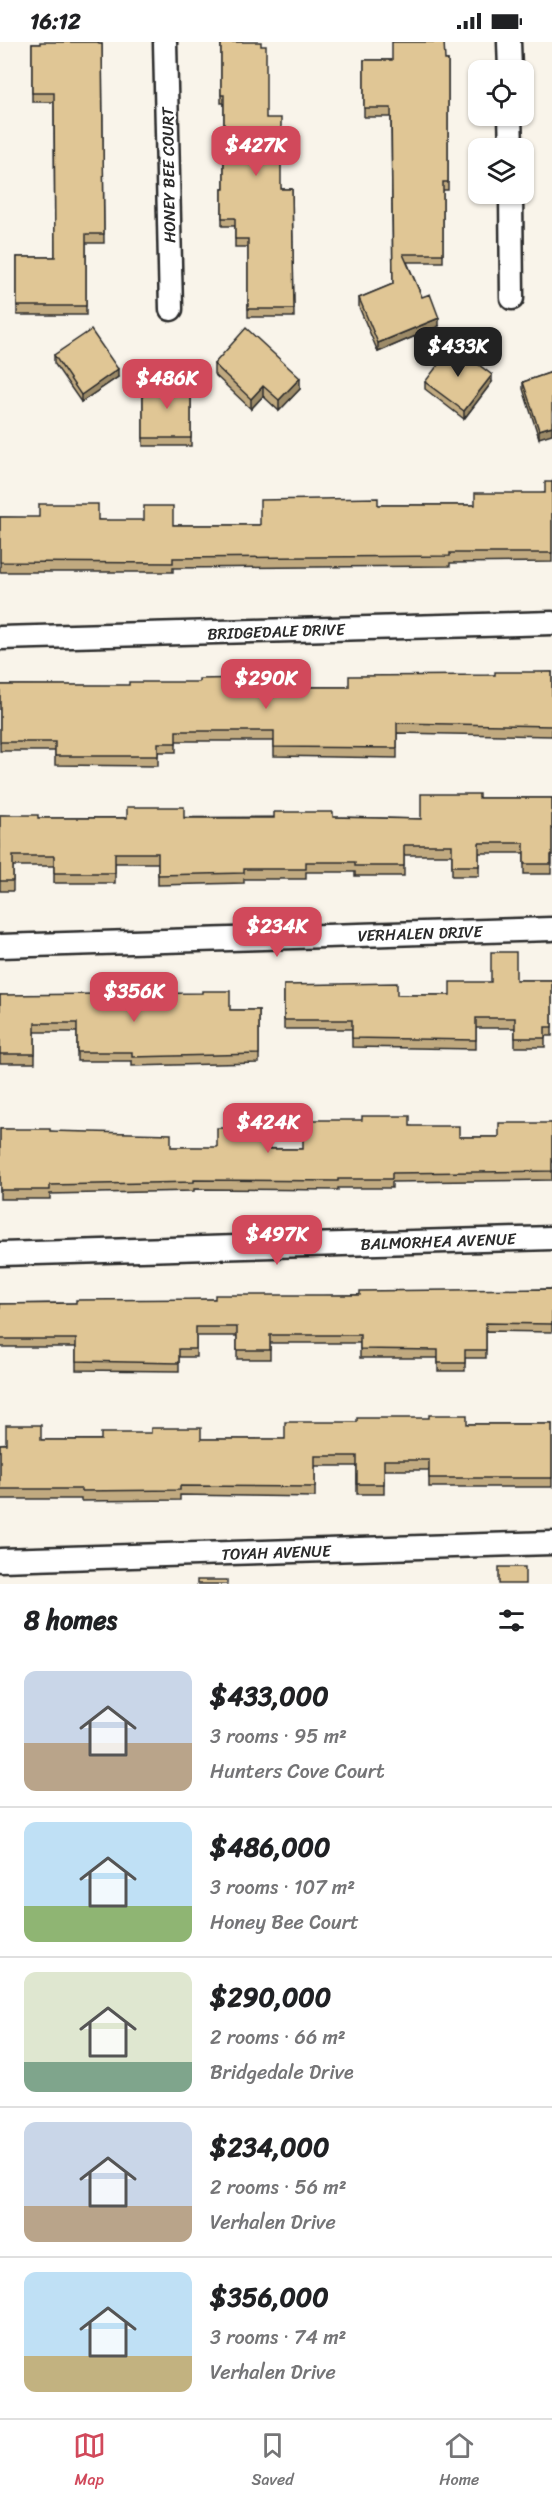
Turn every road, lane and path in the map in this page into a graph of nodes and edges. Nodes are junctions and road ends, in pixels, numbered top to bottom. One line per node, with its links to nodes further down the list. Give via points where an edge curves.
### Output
1 (165, 42): 6 (street, HONEY BEE COURT)
2 (509, 42): 3 (street)
3 (510, 60)
4 (511, 204): 5 (street)
5 (512, 298)
6 (171, 309)
7 (552, 623): 8 (street, BRIDGEDALE DRIVE)
8 (0, 638)
9 (552, 929): 10 (street, VERHALEN DRIVE)
10 (0, 946)
11 (552, 1238): 12 (street, BALMORHEA AVENUE)
12 (0, 1254)
13 (552, 1543): 14 (street, TOYAH AVENUE)
14 (0, 1560)

